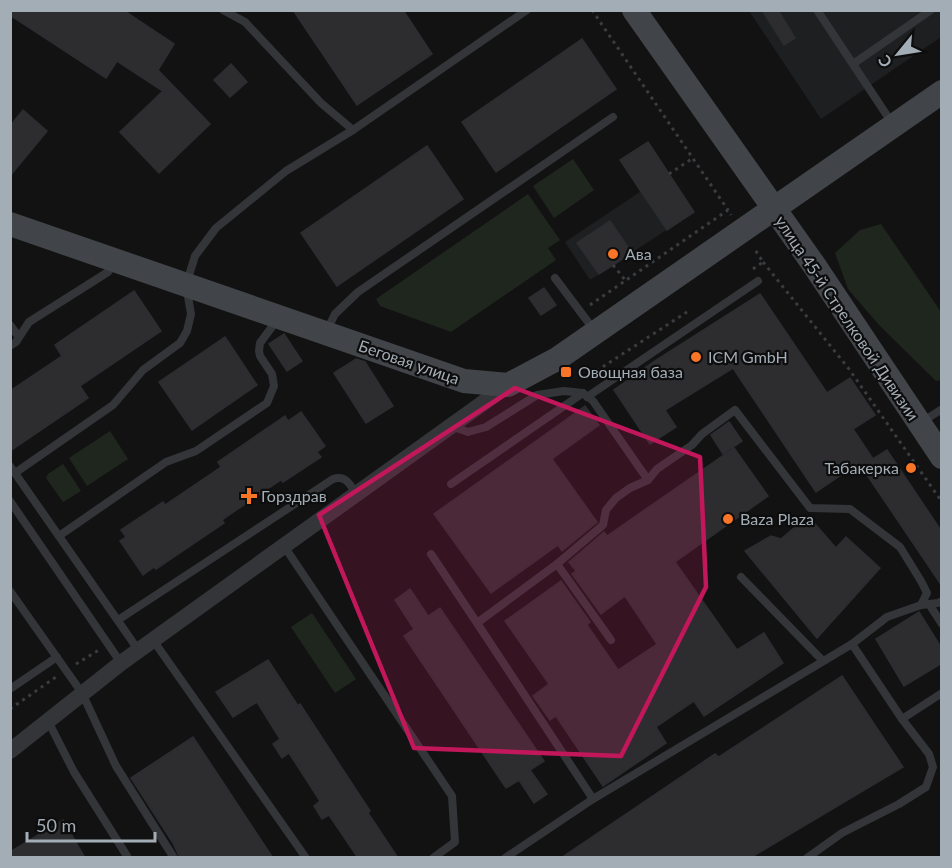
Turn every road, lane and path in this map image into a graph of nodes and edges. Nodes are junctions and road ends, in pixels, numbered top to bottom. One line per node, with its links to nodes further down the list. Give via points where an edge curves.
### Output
1 (223, 10): 11 (lane, via 245,22 321,103)
2 (527, 10): 11 (lane)
3 (592, 10): 12 (path)
4 (634, 10): 14 (street, улица 45-й Стрелковой Дивизии)
5 (817, 10): 7 (lane)
6 (931, 10): 7 (lane)
7 (853, 64): 10 (lane)
8 (942, 92): 10 (street, улица 45-й Стрелковой Дивизии)
9 (614, 117): 27 (lane, via 358,292 335,314)
10 (894, 125): 14 (street, улица 45-й Стрелковой Дивизии)
11 (353, 130): 23 (lane, via 286,171 216,228 195,256)
12 (693, 158): 13 (path); 15 (path)
13 (669, 174)
14 (773, 208): 26 (street); 33 (street, улица 45-й Стрелковой Дивизии)
15 (728, 210)
16 (10, 224): 17 (street, Беговая улица)
17 (116, 260): 23 (street, Беговая улица); 28 (lane, via 108,272 29,322)
18 (763, 262): 41 (path, via 849,369)
19 (613, 265): 21 (path)
20 (555, 278): 26 (lane)
21 (626, 281)
22 (758, 281): 31 (lane)
23 (186, 285): 24 (street, Беговая улица); 36 (lane, via 191,314 188,331 180,344 143,370 113,405)
24 (279, 317): 27 (street, Беговая улица); 42 (lane, via 260,343 260,356 272,374 274,386 267,403 196,451 166,462)
25 (10, 325): 28 (lane)
26 (596, 332): 30 (street, via 549,364)
27 (326, 333): 30 (street, Беговая улица, via 464,381)
28 (19, 337): 29 (lane)
29 (10, 346)
30 (508, 385): 34 (street)
31 (585, 395): 34 (lane, via 564,391 537,395 486,427 468,432); 37 (lane); 38 (lane)
32 (942, 409): 33 (lane)
33 (918, 424): 35 (street, улица 45-й Стрелковой Дивизии)
34 (451, 426): 39 (street)
35 (942, 457)
36 (13, 470): 42 (lane)
37 (648, 480): 45 (lane, via 616,498 606,510 603,525); 49 (lane, via 735,410 810,508 850,508 900,547 927,593)
38 (451, 484)
39 (356, 494): 43 (street); 50 (lane, via 347,480 333,479)
40 (10, 501): 59 (lane)
41 (942, 502)
42 (59, 536): 50 (lane)
43 (284, 546): 53 (street); 70 (lane, via 452,796 455,842)
44 (431, 554): 51 (lane)
45 (557, 564): 51 (lane); 54 (lane)
46 (741, 576): 58 (lane)
47 (10, 591): 57 (lane)
48 (942, 601): 49 (lane)
49 (925, 604): 52 (lane); 55 (lane, via 887,617)
50 (118, 620): 56 (lane)
51 (477, 623): 66 (lane)
52 (942, 624)
53 (153, 640): 56 (street); 69 (lane)
54 (611, 640)
55 (852, 644): 58 (lane); 63 (lane)
56 (139, 651): 59 (street)
57 (57, 657): 60 (lane); 61 (lane)
58 (823, 661): 66 (lane)
59 (121, 663): 61 (street)
60 (10, 689)
61 (82, 693): 64 (street); 68 (lane, via 116,766)
62 (942, 693): 63 (lane)
63 (902, 719): 72 (lane, via 929,754 933,767 926,786 842,833)
64 (48, 722): 65 (street); 67 (lane)
65 (10, 751)
66 (594, 799): 71 (lane)
67 (125, 858)
68 (174, 858)
69 (306, 858)
70 (433, 858)
71 (505, 858)
72 (807, 858)

